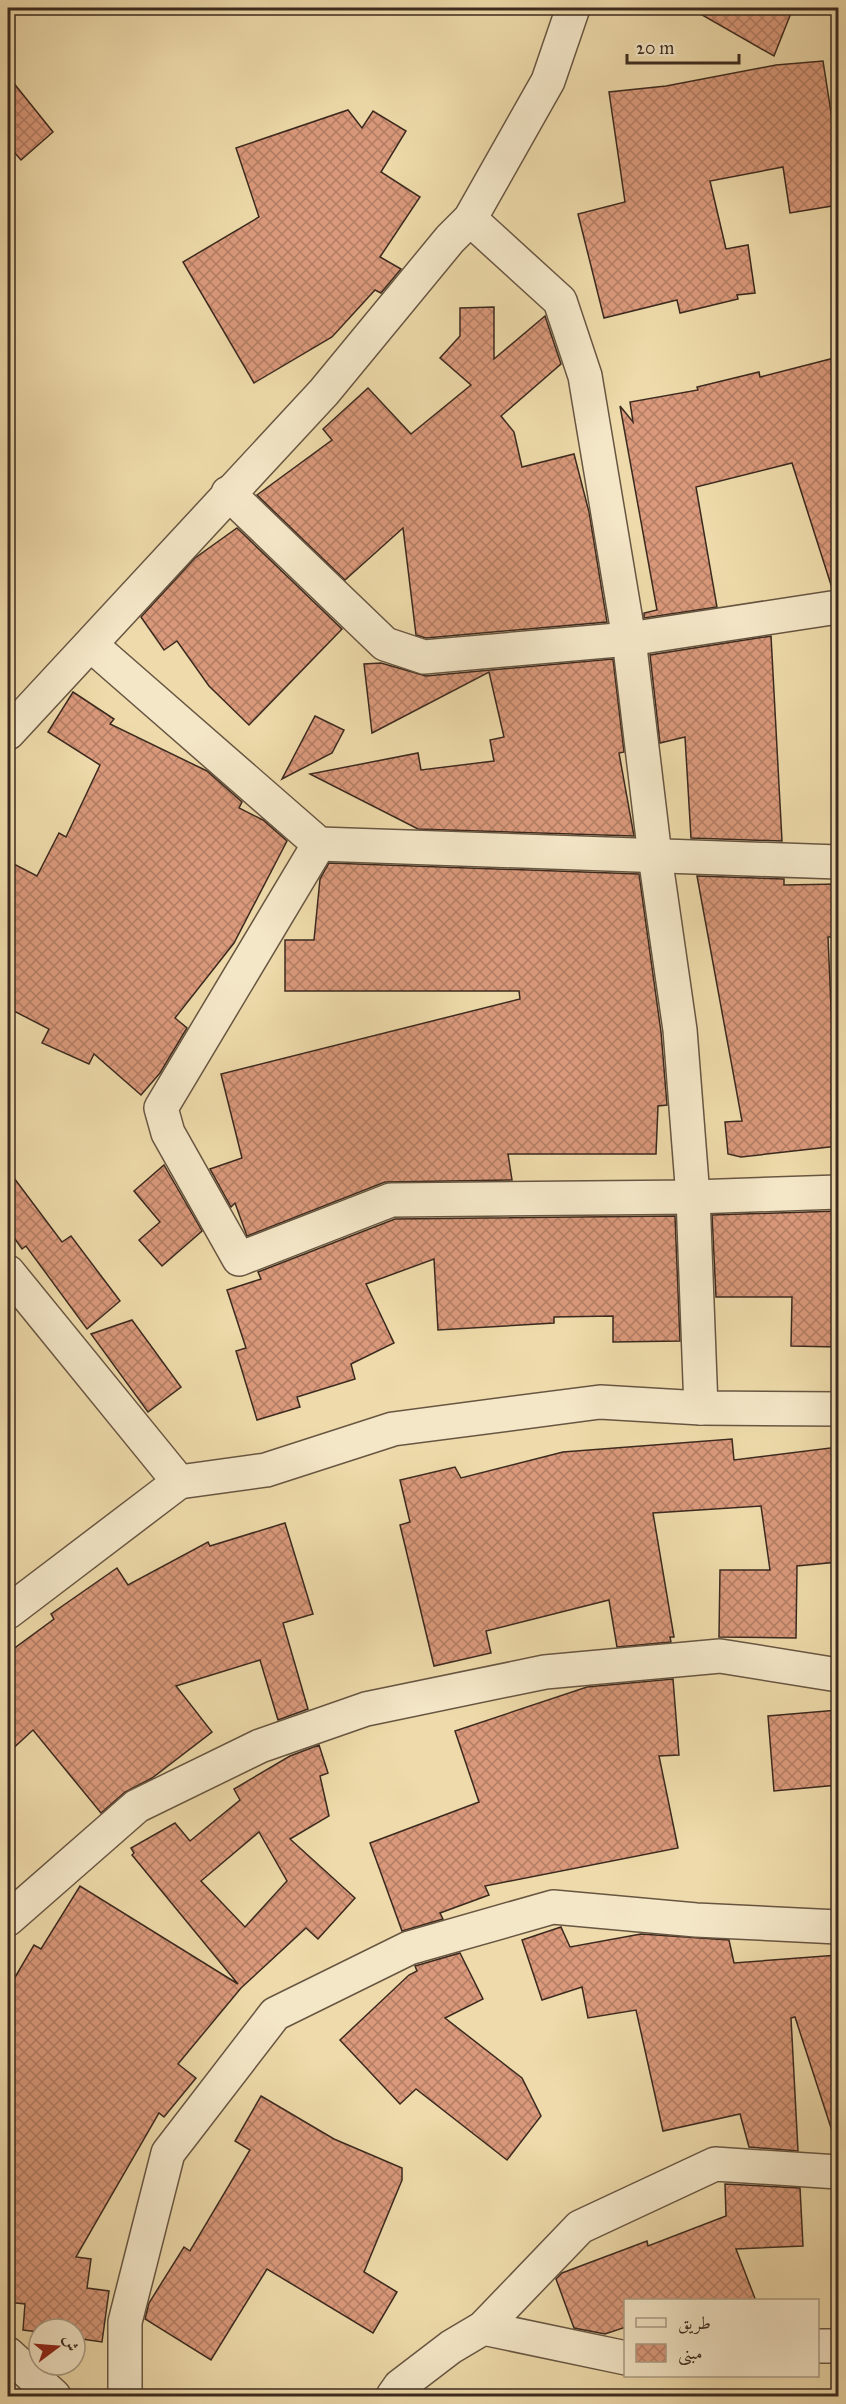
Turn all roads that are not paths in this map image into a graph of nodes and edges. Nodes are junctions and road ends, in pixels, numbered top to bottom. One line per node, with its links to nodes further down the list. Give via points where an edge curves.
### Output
1 (573, 8): 2 (street, via 548,81)
2 (470, 219): 3 (street, via 324,392); 5 (street, via 560,301 585,376)
3 (228, 493): 5 (street, via 386,644 424,657); 6 (street)
4 (838, 607): 5 (street)
5 (629, 639): 9 (street)
6 (91, 645): 7 (street); 8 (street)
7 (8, 733)
8 (319, 844): 9 (street); 12 (street, via 161,1108 168,1133 239,1259 391,1200)
9 (655, 856): 10 (street); 12 (street, via 680,1030)
10 (838, 862)
11 (838, 1192): 12 (street)
12 (693, 1197): 14 (street)
13 (8, 1272): 16 (street)
14 (701, 1408): 15 (street); 16 (street, via 600,1402 393,1429 266,1470)
15 (838, 1410)
16 (179, 1482): 17 (street)
17 (8, 1612)
18 (838, 1675): 19 (street, via 720,1656 545,1672 366,1709 260,1746 137,1806)
19 (8, 1919)
20 (838, 1927): 28 (street, via 553,1907 409,1948 275,2014 168,2152 125,2322)
21 (838, 2172): 22 (street, via 715,2164 580,2227)
22 (483, 2328): 26 (street); 29 (street, via 399,2386)
23 (819, 2346): 24 (street)
24 (838, 2346)
25 (8, 2354): 27 (street)
26 (624, 2358)
27 (54, 2397)
28 (125, 2397)
29 (393, 2397)

